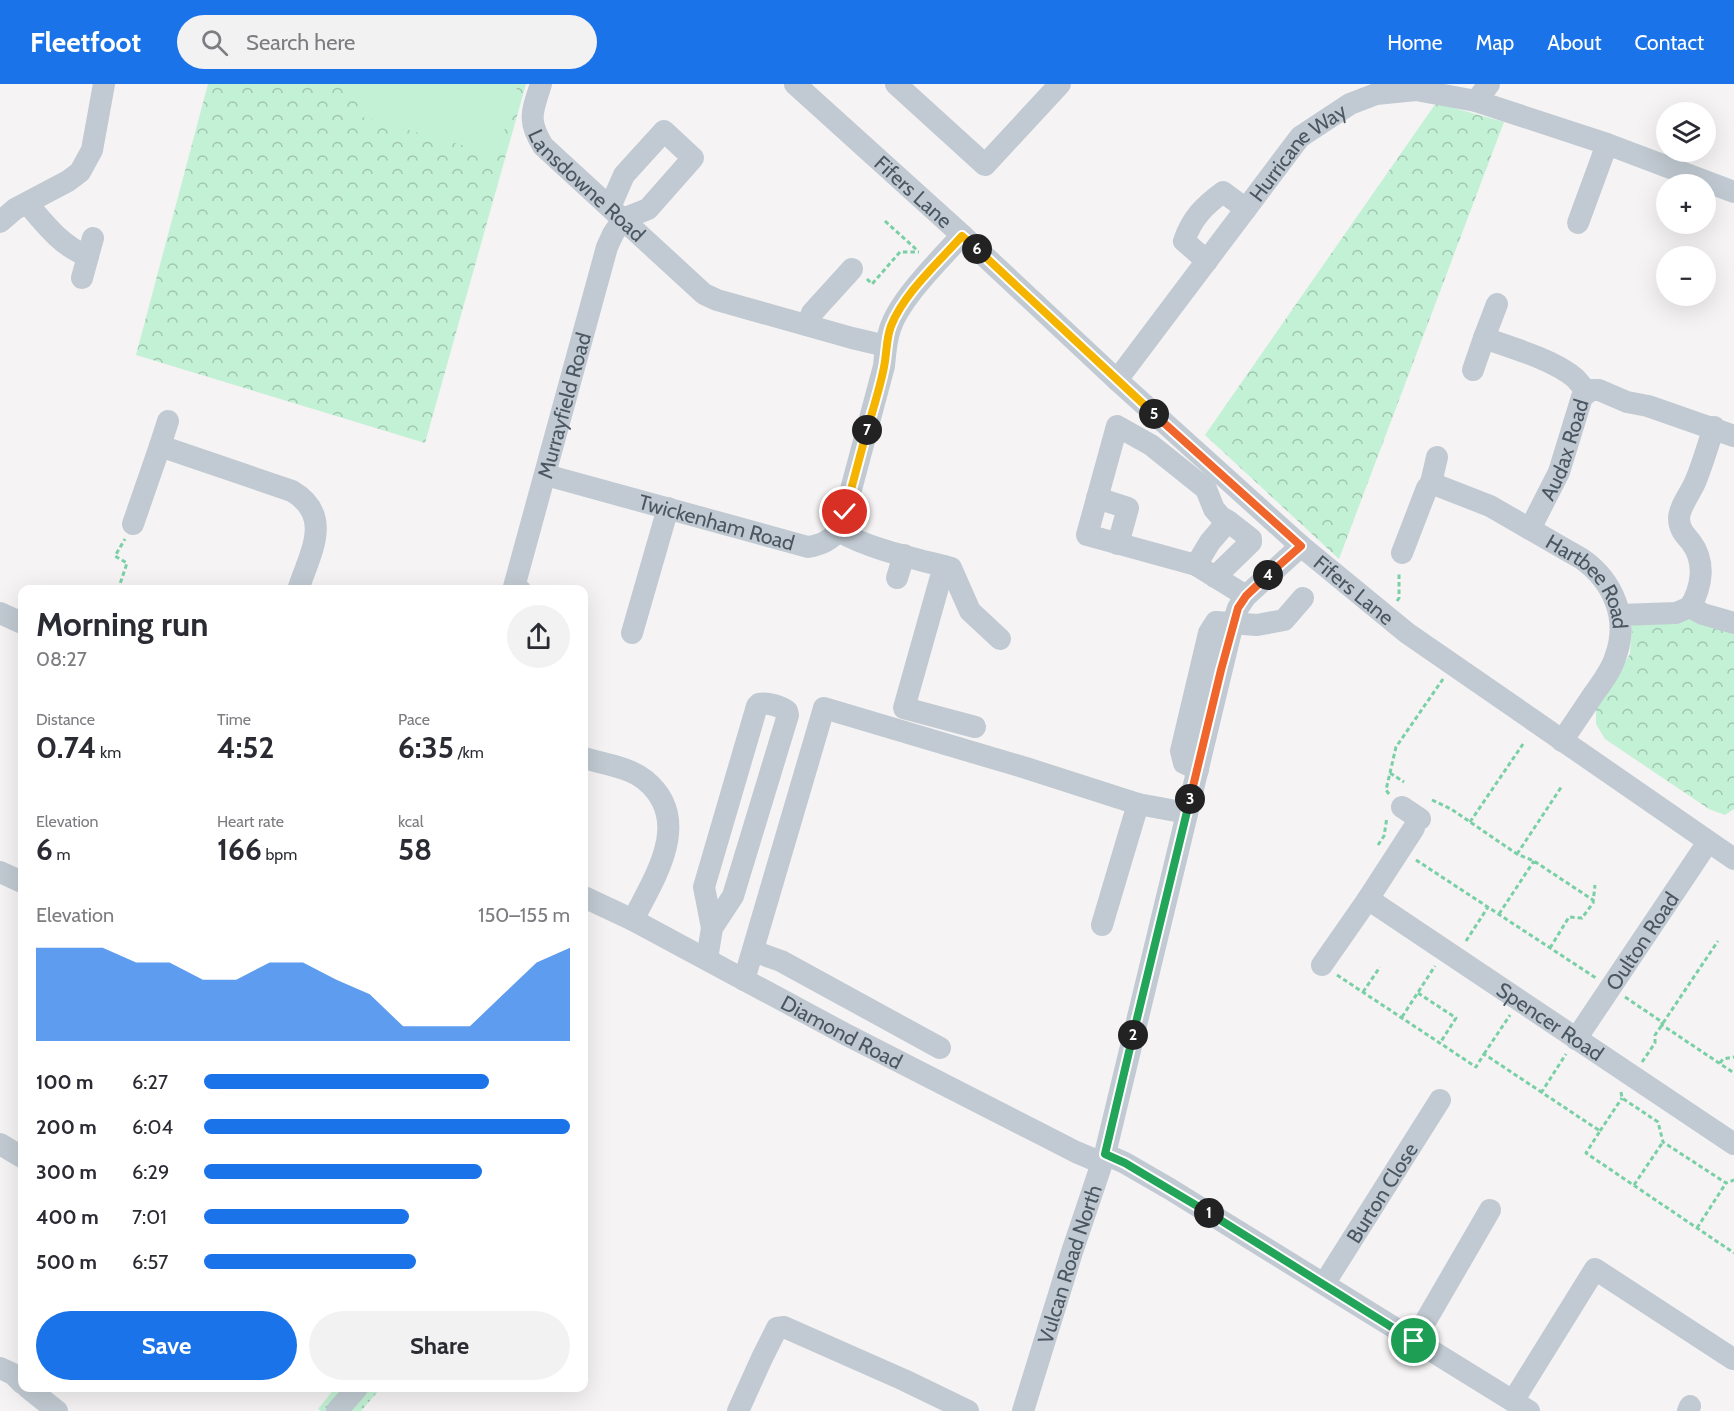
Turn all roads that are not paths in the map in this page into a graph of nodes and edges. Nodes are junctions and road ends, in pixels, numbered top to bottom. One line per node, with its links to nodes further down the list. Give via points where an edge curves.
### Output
1 (104, 84): 10 (street, via 92,150 80,172)
2 (541, 84): 12 (street, Lansdowne Road, via 531,114 535,133 543,146)
3 (795, 84): 15 (street, Fifers Lane)
4 (896, 84): 5 (street, via 985,165)
5 (1060, 84)
6 (1375, 89): 7 (street, Hurricane Way); 11 (street, Hurricane Way, via 1300,137)
7 (1482, 93): 8 (street, Hurricane Way)
8 (1606, 144): 9 (street, Hurricane Way); 14 (street)
9 (1734, 192)
10 (27, 203): 13 (street); 16 (street, via 64,243)
11 (1246, 208): 17 (street, Hurricane Way); 17 (street, via 1223,192 1207,204 1190,226 1184,241)
12 (616, 213): 20 (street, Lansdowne Road, via 686,264 704,294); 30 (street, Murrayfield Road)
13 (0, 222)
14 (1578, 223)
15 (962, 236): 22 (street, via 913,291 890,328); 24 (street, Fifers Lane)
16 (88, 257)
17 (1207, 261): 24 (street, Hurricane Way)
18 (852, 269): 20 (street, via 812,313)
19 (1497, 304): 21 (street)
20 (807, 325): 22 (street, Lansdowne Road)
21 (1484, 338): 23 (street); 25 (street, via 1565,371)
22 (886, 346): 37 (street, via 884,366)
23 (1473, 370)
24 (1117, 380): 39 (street, Fifers Lane)
25 (1586, 393): 27 (street, Audax Road, via 1599,390); 36 (street, Audax Road, via 1557,478)
26 (168, 421): 28 (street)
27 (1724, 431): 49 (street, via 1696,479 1679,520 1702,566)
28 (160, 446): 35 (street); 45 (street, via 302,497 315,516 317,527)
29 (1437, 457): 31 (street)
30 (546, 475): 33 (street, Twickenham Road); 46 (street, Murrayfield Road)
31 (1431, 483): 36 (street, Hartbee Road, via 1490,506); 40 (street)
32 (1097, 498): 34 (street, via 1117,426 1151,445 1206,489 1214,509); 38 (street, via 1128,508); 38 (street, via 1087,535)
33 (668, 508): 37 (street, Twickenham Road, via 808,547 832,539); 55 (street)
34 (1228, 521): 43 (street, via 1210,542); 43 (street, via 1251,542)
35 (134, 524)
36 (1530, 529): 51 (street, Hartbee Road, via 1595,568 1605,579)
37 (838, 531): 41 (street)
38 (1118, 544): 43 (street)
39 (1301, 546): 47 (street, Vulcan Road North); 58 (street, Fifers Lane, via 1407,633)
40 (1402, 553)
41 (904, 555): 42 (street); 44 (street)
42 (947, 567): 56 (street, via 970,611); 57 (street, via 904,708)
43 (1205, 571): 47 (street)
44 (897, 578)
45 (300, 585)
46 (515, 585)
47 (1246, 596): 53 (street, Vulcan Road North)
48 (1303, 598): 53 (street, via 1284,620 1257,625)
49 (1689, 607): 51 (street, via 1676,613); 54 (street)
50 (0, 613): 52 (street)
51 (1620, 615): 58 (street, Hartbee Road, via 1617,654 1609,672)
52 (18, 621)
53 (1233, 623): 61 (street, Vulcan Road North)
54 (1734, 623)
55 (632, 633)
56 (1000, 639)
57 (975, 727)
58 (1562, 741): 63 (street, Fifers Lane)
59 (588, 759): 69 (street, via 645,780 660,798 669,819 668,843)
60 (1138, 804): 61 (street); 70 (street); 72 (street, via 824,708)
61 (1186, 813): 82 (street, Vulcan Road North)
62 (1403, 813): 68 (street, via 1400,849)
63 (1708, 842): 64 (street, Fifers Lane); 76 (street, Oulton Road)
64 (1734, 859)
65 (0, 872): 66 (street)
66 (18, 880)
67 (588, 899): 69 (street, Diamond Road)
68 (1368, 899): 74 (street); 76 (street, Spencer Road)
69 (633, 920): 73 (street, Diamond Road)
70 (1102, 926)
71 (712, 928): 71 (street, via 704,887 756,706 763,703 784,708 788,715 733,896); 73 (street)
72 (753, 951): 75 (street); 77 (street, via 781,961)
73 (707, 959): 75 (street, Diamond Road)
74 (1322, 965)
75 (744, 980): 82 (street, Diamond Road, via 1076,1152)
76 (1576, 1039): 80 (street, Spencer Road)
77 (939, 1048)
78 (1440, 1100): 84 (street, Burton Close)
79 (0, 1144): 81 (street)
80 (1734, 1144)
81 (18, 1155)
82 (1104, 1158): 84 (street, Diamond Road, via 1125,1163); 96 (street, Vulcan Road North)
83 (1490, 1210): 85 (street)
84 (1324, 1284): 85 (street, Diamond Road)
85 (1414, 1341): 91 (street, Diamond Road)
86 (1733, 1359): 91 (street, via 1596,1269)
87 (0, 1368): 88 (street)
88 (18, 1379)
89 (33, 1392): 92 (street)
90 (354, 1392): 93 (street)
91 (1521, 1406)
92 (57, 1411)
93 (337, 1411)
94 (738, 1411): 95 (street, via 777,1328 784,1327)
95 (968, 1411)
96 (1023, 1411)

